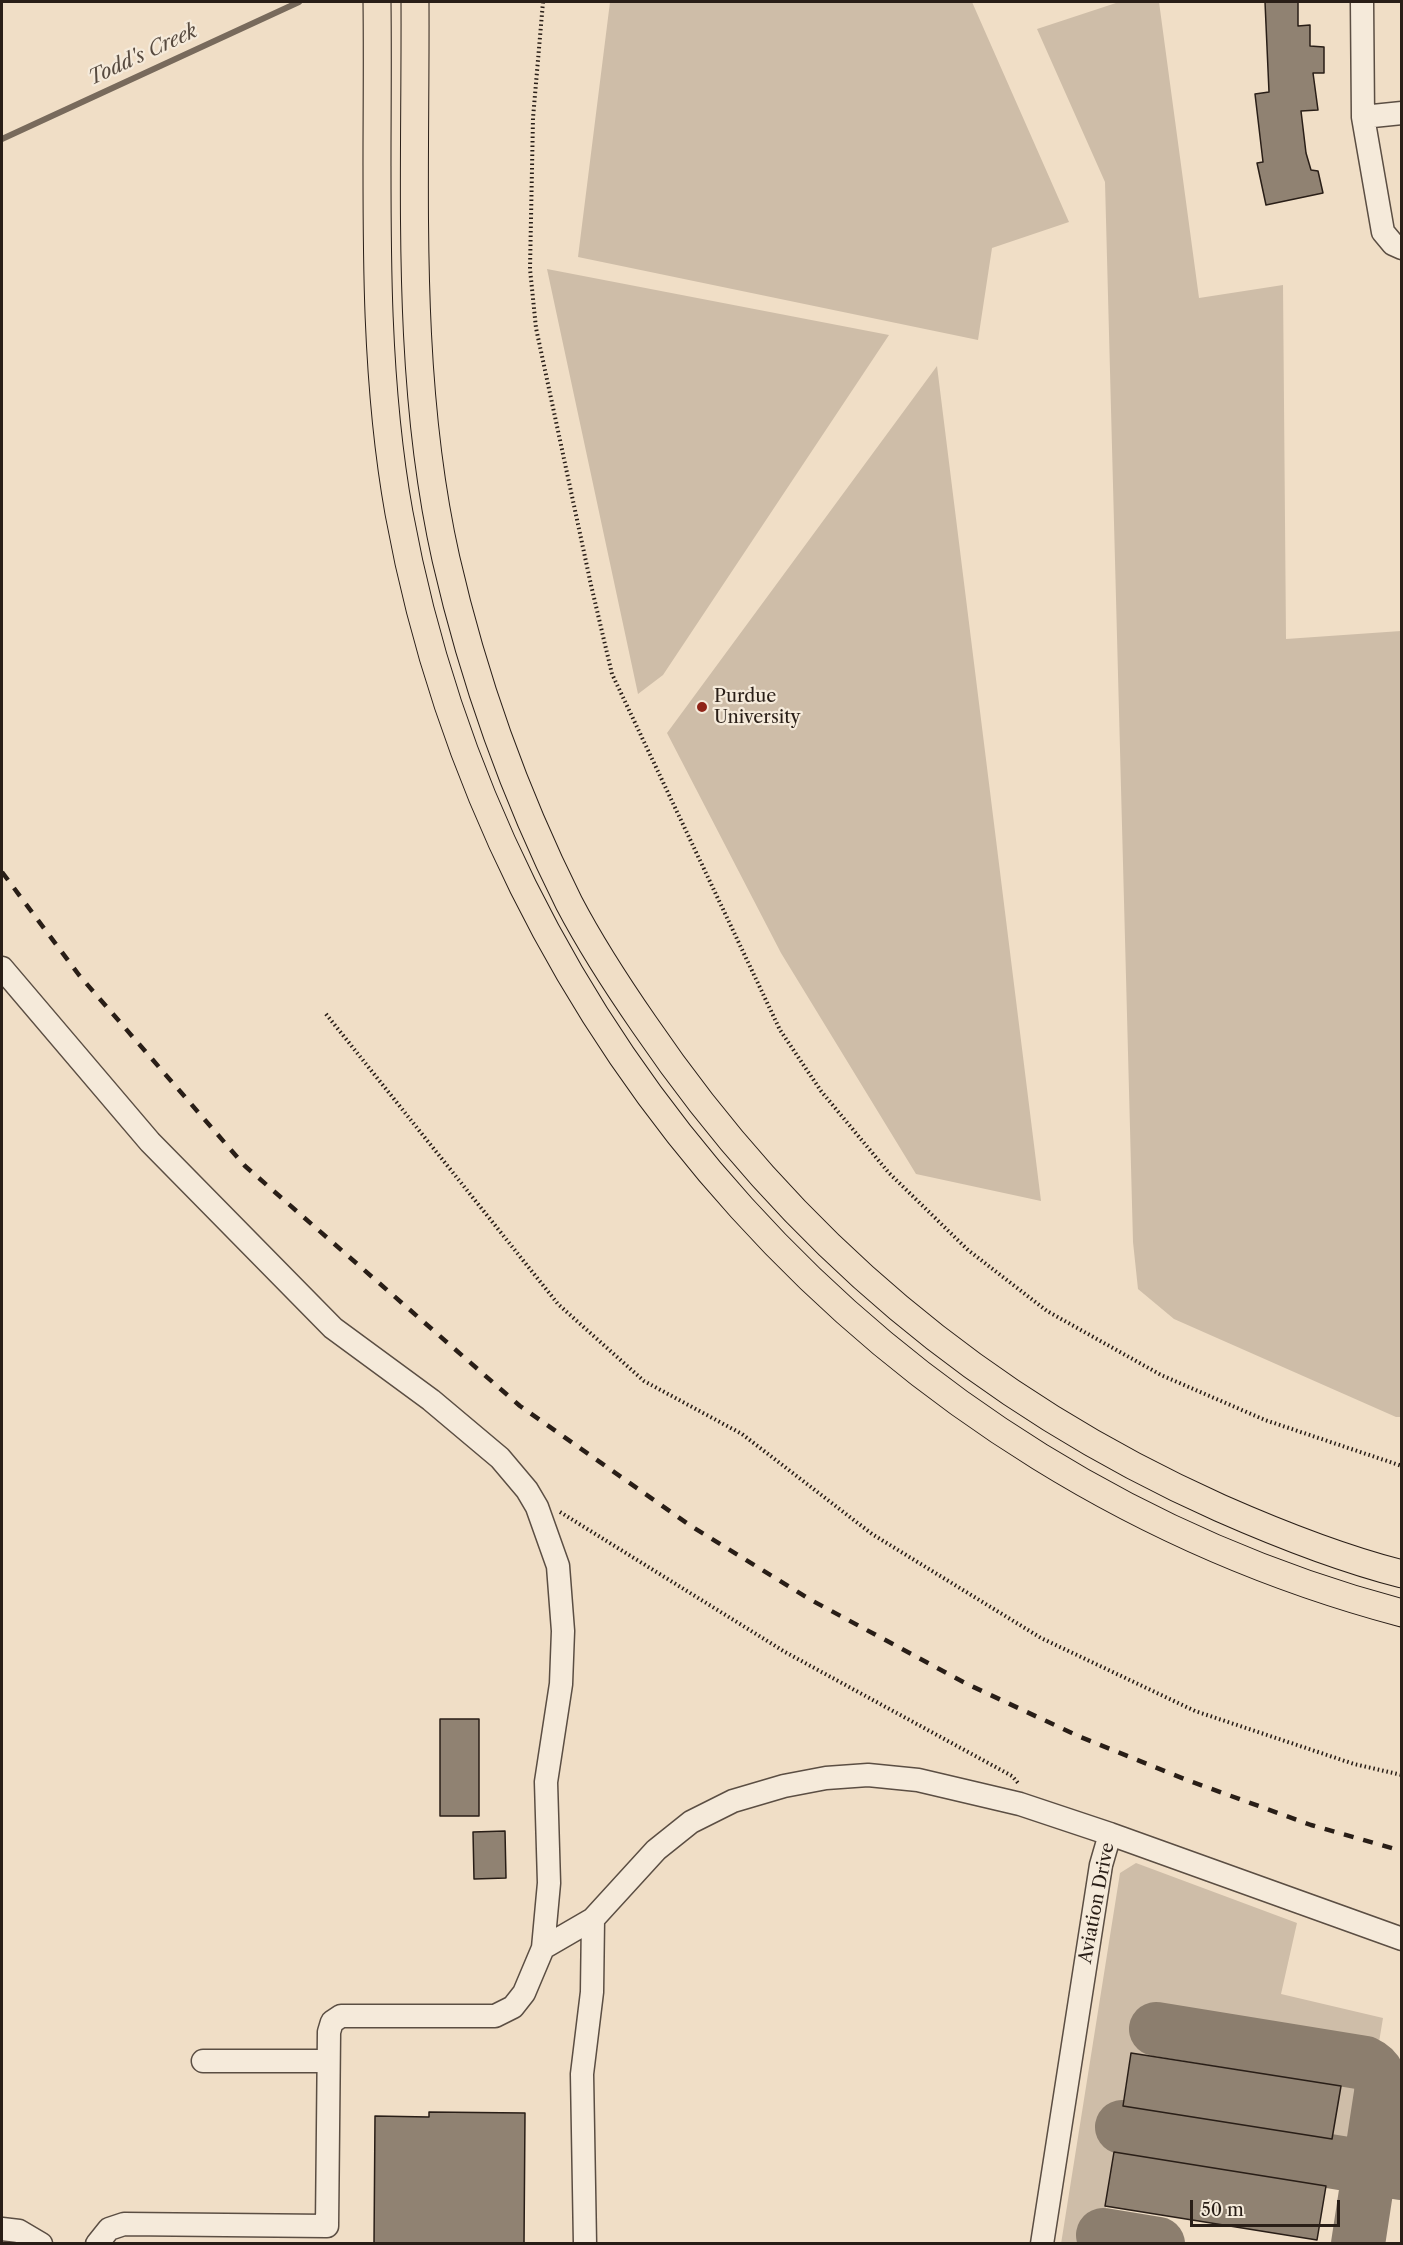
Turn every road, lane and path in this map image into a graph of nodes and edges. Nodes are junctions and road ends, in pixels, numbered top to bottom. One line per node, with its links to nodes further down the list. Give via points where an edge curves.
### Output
1 (377, 2): 13 (main road, via 381,352 392,465 409,562 442,692 497,836 586,1003 642,1086 719,1184 788,1258 866,1331 959,1403 1048,1461 1146,1516 1250,1563)
2 (415, 2): 12 (main road, via 417,327 428,451 446,558 480,685 532,822 571,905 619,988 678,1074 748,1161 821,1240 898,1309 984,1376 1067,1430 1161,1481 1263,1527)
3 (543, 2): 10 (path, via 533,118 530,269 536,328 591,585 612,674 780,1030 821,1091 889,1173 968,1250 1047,1311 1161,1375 1264,1420)
4 (1362, 2): 6 (street)
5 (1401, 113): 6 (street)
6 (1363, 117): 7 (street, via 1383,232)
7 (1401, 248)
8 (2, 968): 11 (street, via 150,1142 333,1328 431,1400 500,1458)
9 (327, 1014): 14 (path, via 558,1304 644,1381 742,1434 872,1534 1041,1638 1194,1711 1354,1764)
10 (1401, 1466)
11 (537, 1507): 15 (path, via 553,1507 785,1652 1012,1776 1018,1783); 19 (street, via 558,1566 563,1631 561,1684 546,1782 549,1883)
12 (1401, 1574)
13 (1401, 1612)
14 (1401, 1775)
15 (1020, 1804): 16 (street); 17 (street, via 918,1780 868,1775 784,1786 733,1802 691,1822 656,1850)
16 (1110, 1834): 18 (street, Aviation Drive); 26 (street, Aviation Drive, via 1101,1865)
17 (593, 1919): 19 (street); 25 (street, via 592,1992 582,2074)
18 (1401, 1939)
19 (543, 1948): 21 (street, via 524,1993 513,2007 495,2016 340,2016 328,2032)
20 (203, 2061): 21 (street)
21 (328, 2061): 24 (street, via 327,2226 124,2224 109,2229)
22 (2, 2229): 23 (street, via 19,2231)
23 (41, 2244)
24 (97, 2244)
25 (585, 2244)
26 (1042, 2244)

